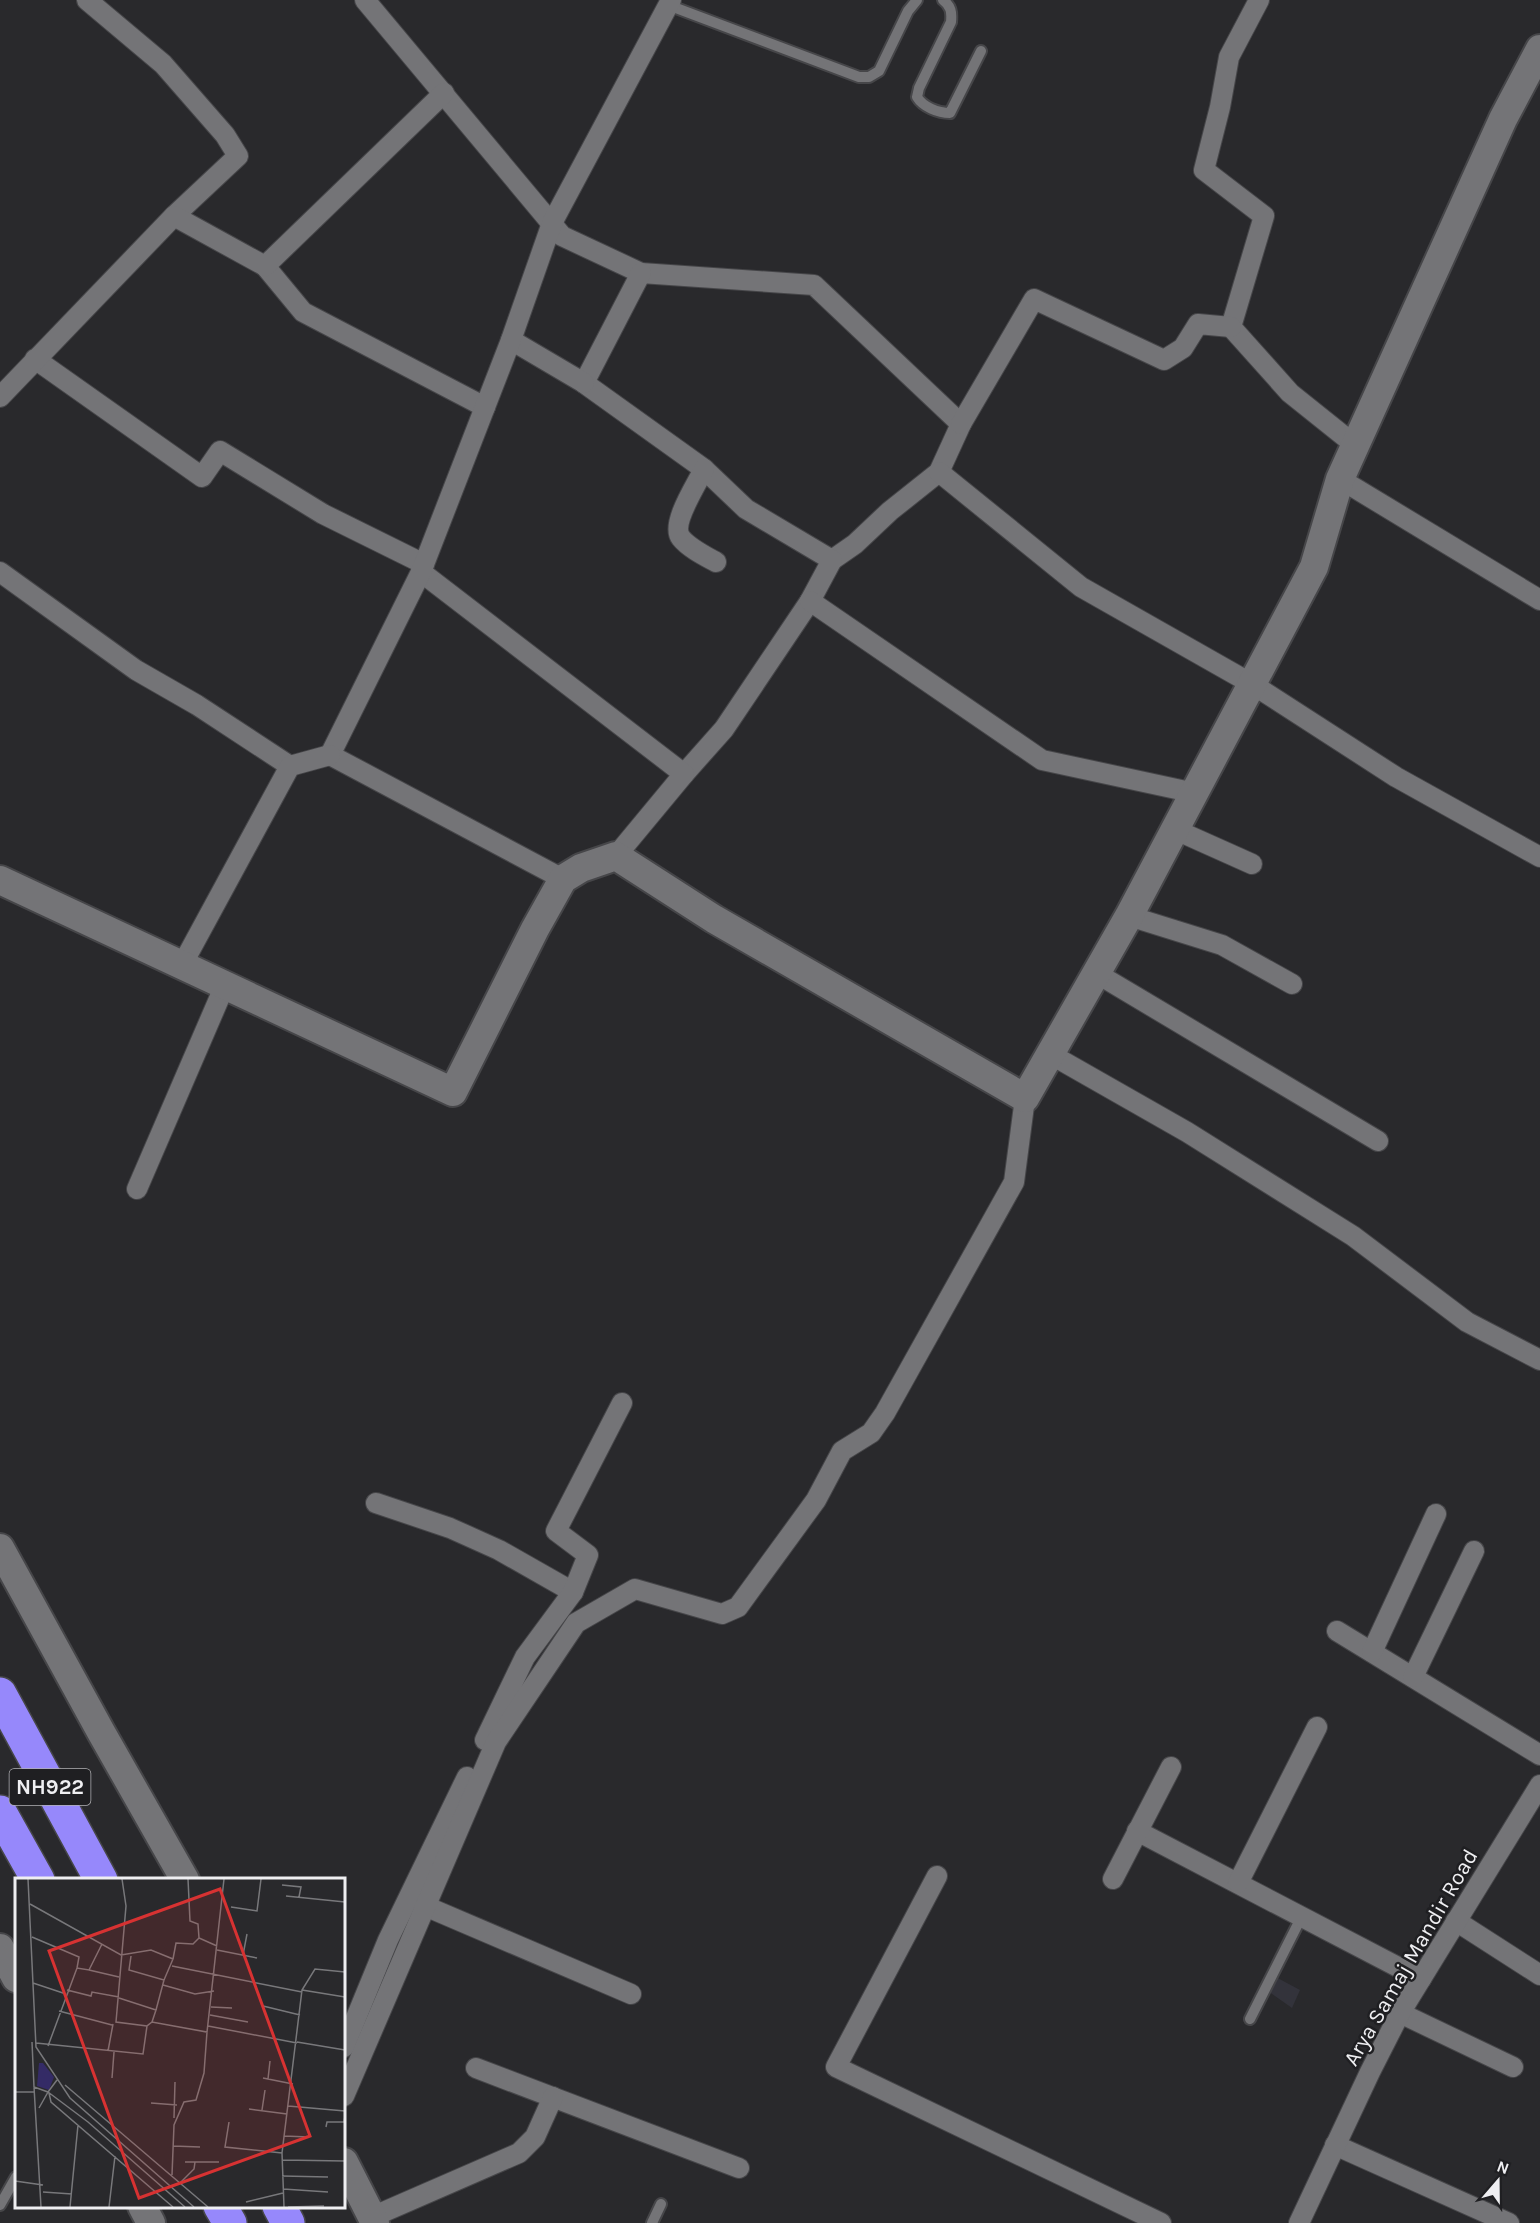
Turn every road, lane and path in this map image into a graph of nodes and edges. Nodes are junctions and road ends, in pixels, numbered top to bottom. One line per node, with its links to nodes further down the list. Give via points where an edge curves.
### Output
1 (87, 0): 10 (street, via 163,63 225,135 238,156)
2 (365, 0): 9 (street)
3 (916, 0): 6 (lane, via 879,71 869,77)
4 (943, 0): 8 (lane, via 949,4 951,22 917,97 927,107 950,113)
5 (1259, 0): 14 (street, via 1229,57 1204,170 1264,216)
6 (669, 3): 11 (street)
7 (1540, 49): 21 (street, via 1503,119)
8 (981, 51)
9 (444, 93): 11 (street); 12 (street)
10 (174, 216): 12 (street); 16 (street)
11 (552, 223): 13 (street, via 562,236); 15 (street)
12 (265, 266): 19 (street, via 303,312)
13 (641, 273): 17 (street); 20 (street, via 814,285)
14 (1231, 327): 20 (street, via 1198,324 1183,348 1164,360 1034,299); 21 (street, via 1290,393)
15 (511, 340): 17 (street); 19 (street)
16 (35, 359): 18 (street); 27 (street, via 202,477 220,451 323,514)
17 (584, 383): 22 (street)
18 (3, 388)
19 (485, 407): 27 (street)
20 (961, 424): 23 (street)
21 (1355, 445): 24 (street)
22 (704, 469): 25 (street, via 746,509); 26 (street, via 679,519 678,531 681,539)
23 (939, 472): 25 (street); 31 (street, via 1081,587)
24 (1340, 478): 29 (street); 31 (street, via 1314,567)
25 (832, 560): 30 (street)
26 (716, 562)
27 (423, 568): 32 (street); 34 (street)
28 (0, 572): 33 (street, via 136,670)
29 (1537, 592)
30 (810, 601): 34 (street, via 724,729); 35 (street, via 1042,760)
31 (1252, 684): 35 (street); 38 (street, via 1396,777)
32 (330, 755): 33 (street); 40 (street)
33 (290, 766): 43 (street)
34 (684, 774): 37 (street)
35 (1195, 793): 36 (street)
36 (1176, 830): 39 (street); 42 (street)
37 (616, 856): 40 (street); 48 (street, via 714,919)
38 (1540, 857)
39 (1252, 864)
40 (563, 879): 46 (street, via 453,1092)
41 (0, 880): 43 (street)
42 (1129, 916): 44 (street); 45 (street, via 1222,945)
43 (182, 965): 46 (street)
44 (1096, 973): 47 (street); 49 (street)
45 (1292, 984)
46 (225, 985): 50 (street)
47 (1050, 1054): 48 (street); 51 (street, via 1187,1132 1353,1236 1467,1322)
48 (1025, 1098): 74 (street, via 1014,1182 871,1433 842,1451 816,1500 738,1607 722,1614 635,1589 576,1623 496,1742)
49 (1378, 1141)
50 (137, 1189)
51 (1540, 1360)
52 (622, 1403): 57 (street, via 556,1531 588,1555)
53 (376, 1503): 57 (street, via 450,1528 499,1550)
54 (1436, 1514): 59 (street)
55 (0, 1548): 71 (street)
56 (1474, 1551): 60 (street)
57 (573, 1592): 84 (street, via 525,1657 388,1940)
58 (1337, 1631): 59 (street)
59 (1372, 1652): 60 (street)
60 (1413, 1677): 63 (street)
61 (0, 1694): 70 (highway, NH922)
62 (1317, 1727): 73 (street)
63 (1540, 1755)
64 (1171, 1767): 67 (street)
65 (1540, 1785): 76 (street, Arya Samaj Mandir Road)
66 (0, 1812): 69 (highway, NH922)
67 (1137, 1831): 72 (street); 73 (street)
68 (937, 1876): 103 (street, via 836,2067)
69 (37, 1878)
70 (100, 1878)
71 (184, 1878)
72 (1113, 1879)
73 (1238, 1883): 75 (street)
74 (425, 1906): 81 (street); 87 (street)
75 (1302, 1916): 80 (street); 83 (lane)
76 (1456, 1921): 78 (street); 80 (street, Arya Samaj Mandir Road)
77 (0, 1948): 79 (street)
78 (1540, 1975)
79 (15, 1976)
80 (1421, 1979): 82 (street, Arya Samaj Mandir Road)
81 (631, 1994)
82 (1400, 2013): 86 (street); 89 (street, Arya Samaj Mandir Road)
83 (1250, 2019)
84 (345, 2045)
85 (476, 2067): 88 (street)
86 (1513, 2067)
87 (345, 2094)
88 (553, 2097): 91 (street); 98 (street, via 536,2137 519,2152)
89 (1335, 2145): 104 (street, Arya Samaj Mandir Road); 105 (street)
90 (345, 2164): 98 (street)
91 (739, 2168)
92 (15, 2179): 94 (lane)
93 (661, 2204): 102 (lane)
94 (0, 2205)
95 (143, 2208): 99 (street)
96 (221, 2208): 100 (highway)
97 (280, 2208): 101 (highway)
98 (373, 2220)
99 (152, 2223)
100 (230, 2223)
101 (288, 2223)
102 (652, 2223)
103 (1161, 2223)
104 (1299, 2223)
105 (1509, 2223)

